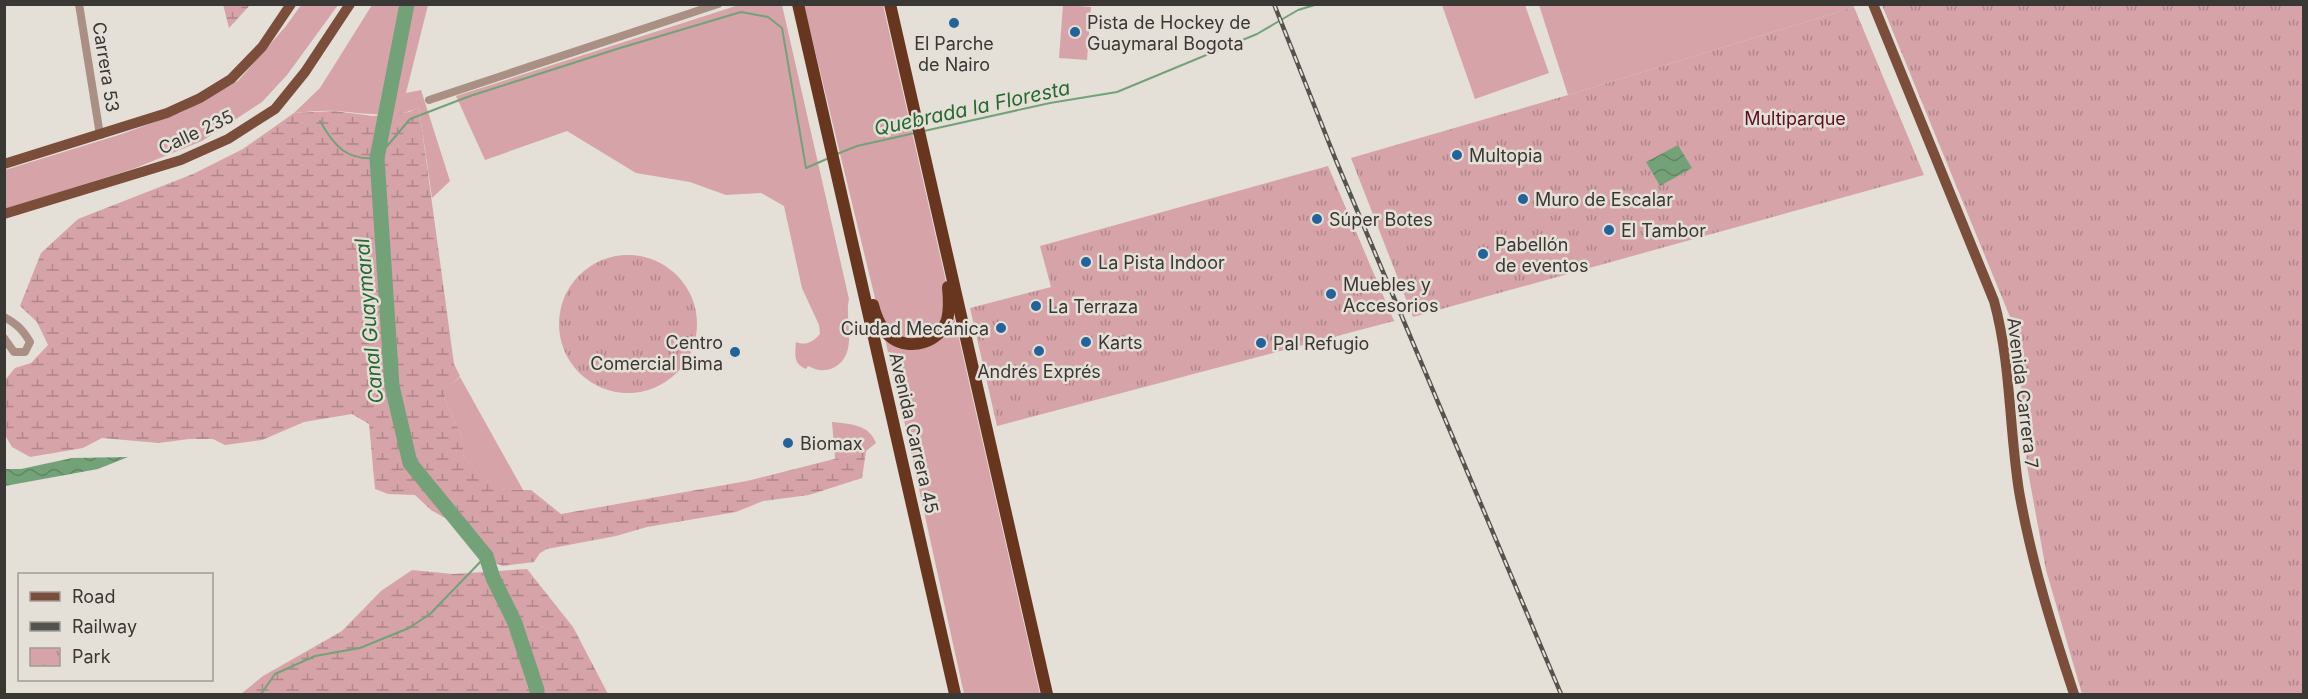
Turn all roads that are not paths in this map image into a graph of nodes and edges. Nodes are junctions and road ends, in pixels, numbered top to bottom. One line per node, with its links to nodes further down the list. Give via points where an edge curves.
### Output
1 (79, 4): 9 (street, Carrera 53)
2 (291, 4): 9 (main road, Calle 235, via 262,47 231,79 167,113)
3 (350, 4): 11 (main road, Calle 235, via 306,72 275,109 228,139 181,160)
4 (718, 4): 8 (street)
5 (798, 4): 13 (highway, Avenida Carrera 45)
6 (890, 4): 12 (highway)
7 (1873, 4): 18 (main road, Avenida Carrera 7, via 1994,301 2006,362 2019,491 2055,638)
8 (429, 100)
9 (100, 135): 10 (main road, Calle 235)
10 (4, 164)
11 (4, 214)
12 (942, 235): 13 (highway, via 947,319 939,333 921,343 909,344 886,333); 17 (highway)
13 (853, 247): 16 (highway, Avenida Carrera 45)
14 (4, 317): 15 (street, via 18,325 30,342 25,352 14,352)
15 (4, 339)
16 (955, 694)
17 (1047, 694)
18 (2074, 694)

